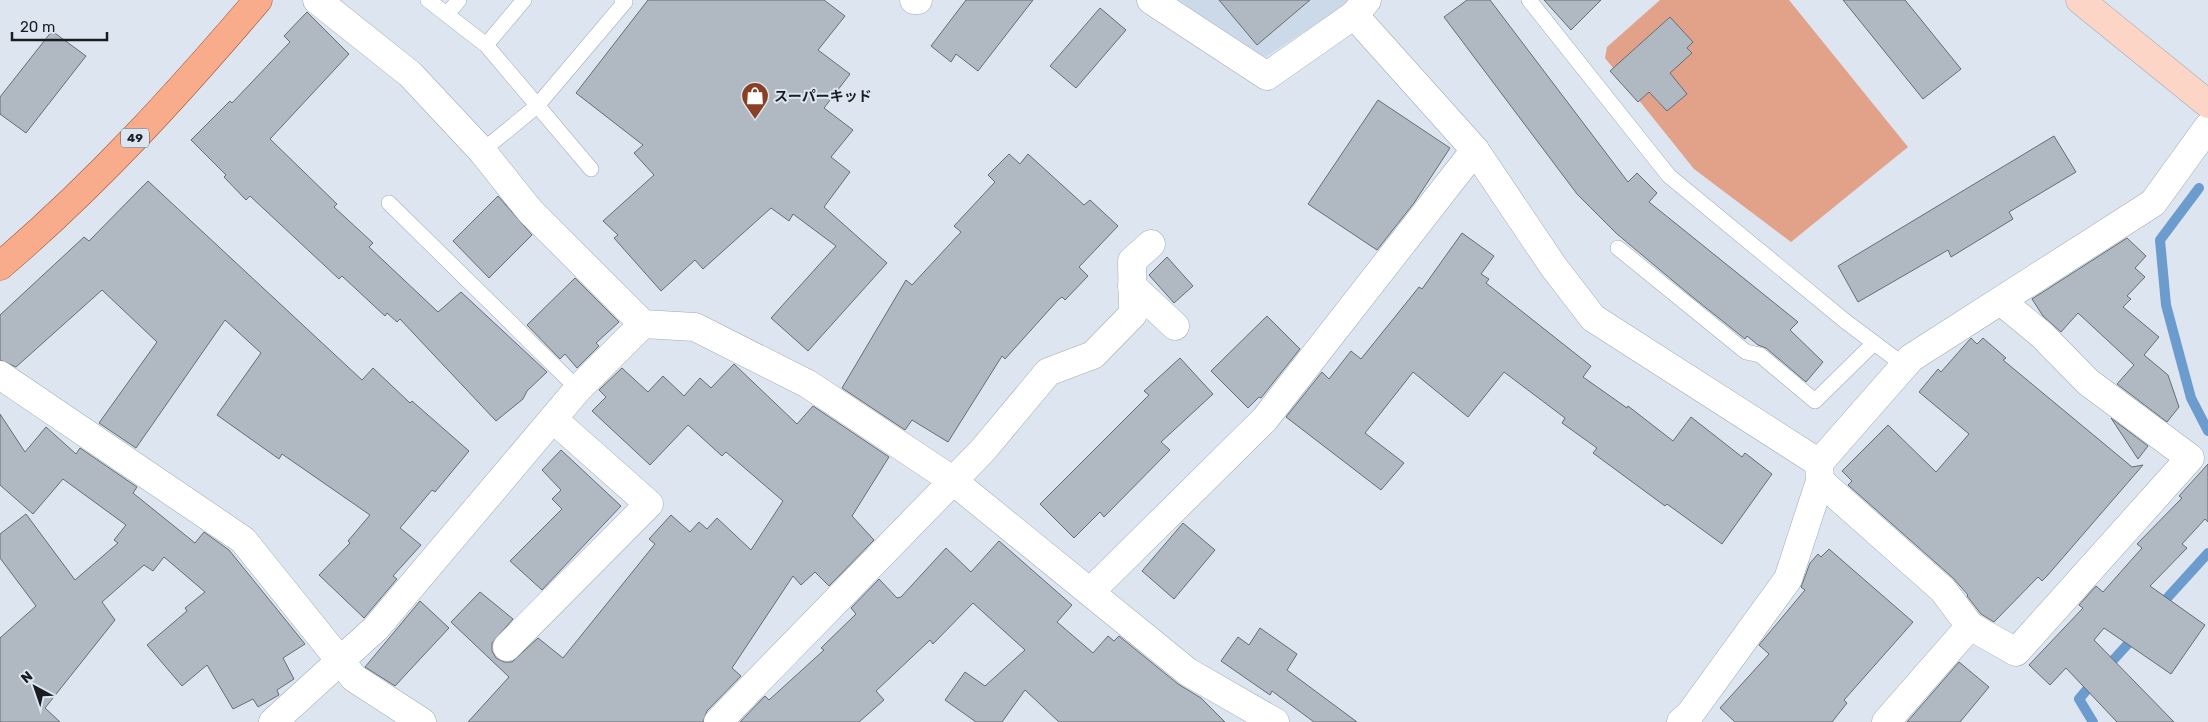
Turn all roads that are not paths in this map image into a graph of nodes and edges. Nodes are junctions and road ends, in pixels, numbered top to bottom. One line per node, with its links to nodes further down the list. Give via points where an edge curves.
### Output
1 (258, 0): 22 (main road, 49, via 169,103 57,217)
2 (317, 0): 17 (street, via 410,74)
3 (428, 0): 11 (lane)
4 (459, 0): 11 (lane)
5 (524, 0): 12 (lane)
6 (1151, 0): 10 (street, via 1267,76)
7 (1529, 0): 27 (lane, via 1669,176)
8 (2080, 0): 13 (street)
9 (625, 1): 14 (lane)
10 (1360, 7): 16 (street)
11 (447, 14): 12 (lane)
12 (486, 45): 14 (lane)
13 (2204, 94)
14 (537, 106): 17 (lane); 18 (lane)
15 (2208, 127): 24 (street, via 2153,203)
16 (1476, 150): 32 (street, via 1553,266 1594,318); 34 (street, via 1265,420)
17 (482, 151): 25 (street, via 530,210)
18 (591, 168)
19 (390, 203): 30 (lane)
20 (1151, 244): 23 (street, via 1132,261)
21 (1618, 248): 27 (lane, via 1746,352 1760,355 1815,401)
22 (0, 266)
23 (1132, 286): 26 (street); 33 (street, via 1133,314 1092,354 1048,372)
24 (2002, 302): 28 (street, via 1911,358); 35 (street, via 2042,335 2088,382 2190,458 2016,652)
25 (643, 324): 30 (street); 33 (street, via 696,327 808,384)
26 (1174, 326)
27 (1874, 343): 28 (lane)
28 (1905, 366): 32 (street)
29 (0, 376): 37 (street, via 243,540)
30 (578, 389): 31 (street)
31 (553, 419): 36 (street, via 649,504); 37 (street, via 376,628)
32 (1820, 472): 35 (street, via 1944,590); 38 (street, via 1788,579)
33 (952, 480): 34 (street); 41 (street)
34 (1090, 592): 42 (street, via 1188,672)
35 (1970, 626): 43 (street)
36 (507, 647)
37 (341, 662): 39 (street); 40 (street, via 354,678)
38 (1691, 719)
39 (273, 722)
40 (422, 722)
41 (718, 722)
42 (1275, 722)
43 (1886, 722)

